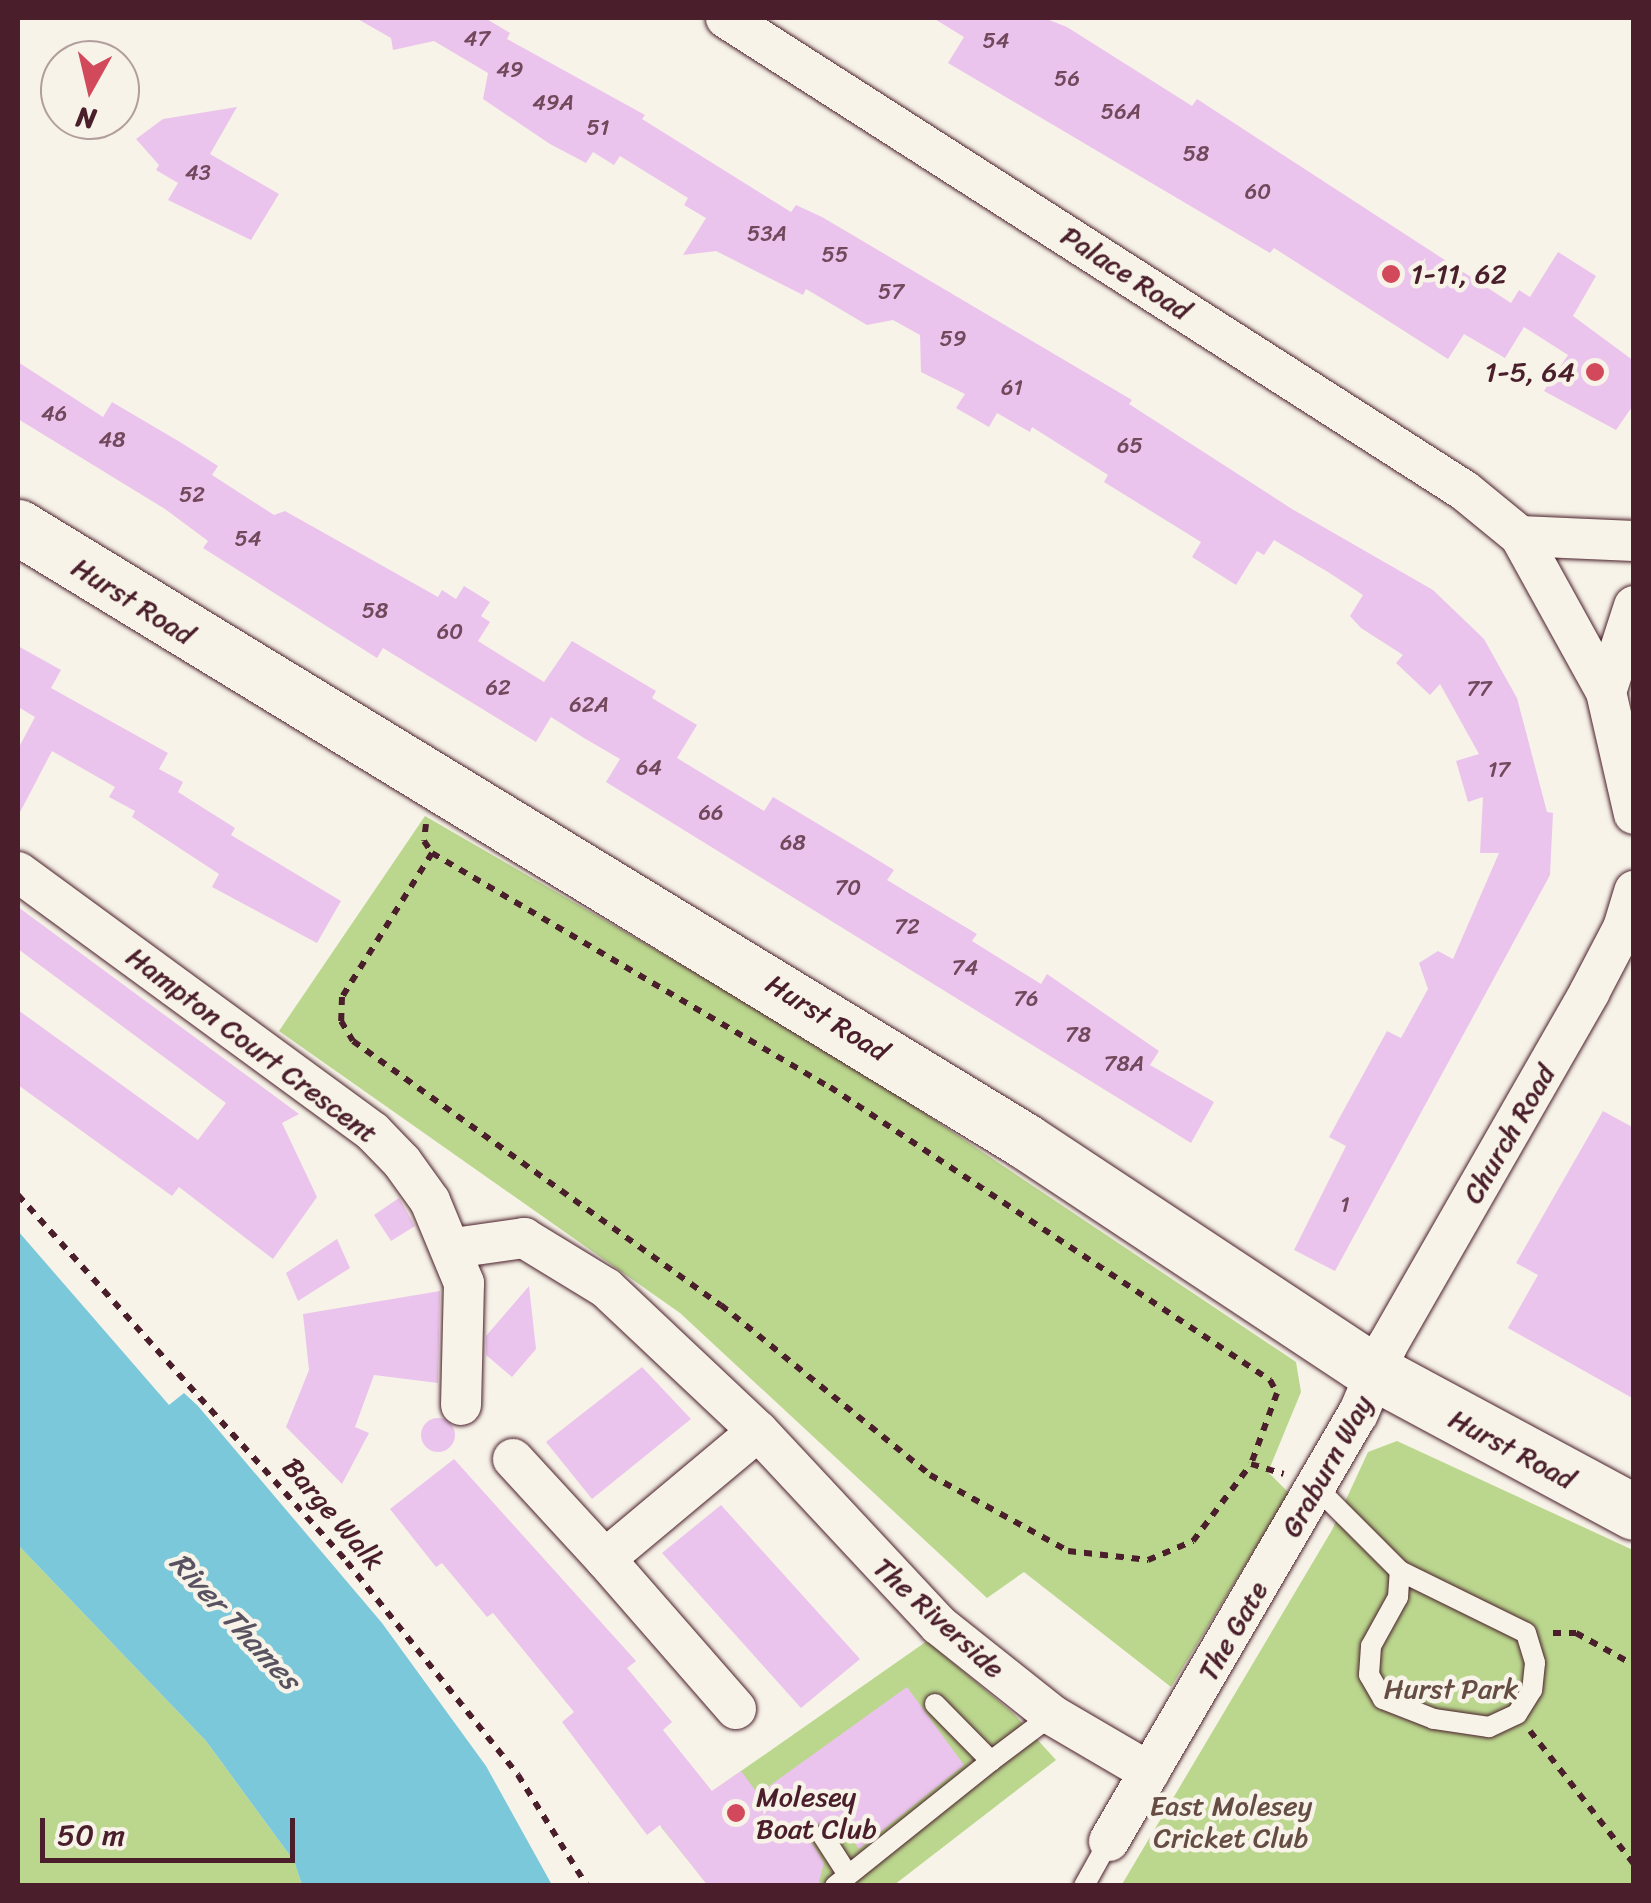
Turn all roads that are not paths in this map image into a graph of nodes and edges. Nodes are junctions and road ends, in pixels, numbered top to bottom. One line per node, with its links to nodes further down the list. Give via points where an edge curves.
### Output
1 (726, 18): 3 (street, Palace Road, via 1465,491)
2 (18, 528): 11 (main road, Hurst Road, via 945,1092)
3 (1520, 536): 4 (street); 6 (street, Palace Road)
4 (1634, 541)
5 (1634, 606): 6 (street)
6 (1606, 692): 7 (street)
7 (1634, 814)
8 (18, 872): 10 (street, Hampton Court Crescent, via 372,1130 430,1201)
9 (1634, 891): 11 (street, Church Road, via 1590,993)
10 (454, 1248): 12 (street, Hampton Court Crescent, via 468,1322); 13 (street, The Riverside, via 524,1238 606,1288)
11 (1376, 1374): 15 (street, Graburn Way); 16 (main road, Hurst Road)
12 (461, 1406)
13 (758, 1430): 18 (street); 22 (street, The Riverside, via 889,1577)
14 (513, 1460): 18 (street)
15 (1317, 1488): 17 (street, Graburn Way); 19 (lane)
16 (1634, 1512)
17 (1276, 1558): 24 (street, The Gate)
18 (605, 1559): 21 (street)
19 (1400, 1571): 19 (lane, via 1398,1597 1371,1646 1369,1675 1384,1698 1434,1719 1489,1727 1517,1714 1532,1690 1535,1664 1526,1634)
20 (935, 1704): 23 (lane)
21 (736, 1710)
22 (1052, 1715): 23 (lane); 24 (street, The Riverside)
23 (991, 1761): 27 (lane)
24 (1148, 1772): 26 (street)
25 (823, 1836): 27 (lane)
26 (1109, 1841): 28 (lane)
27 (842, 1880)
28 (1084, 1886)

